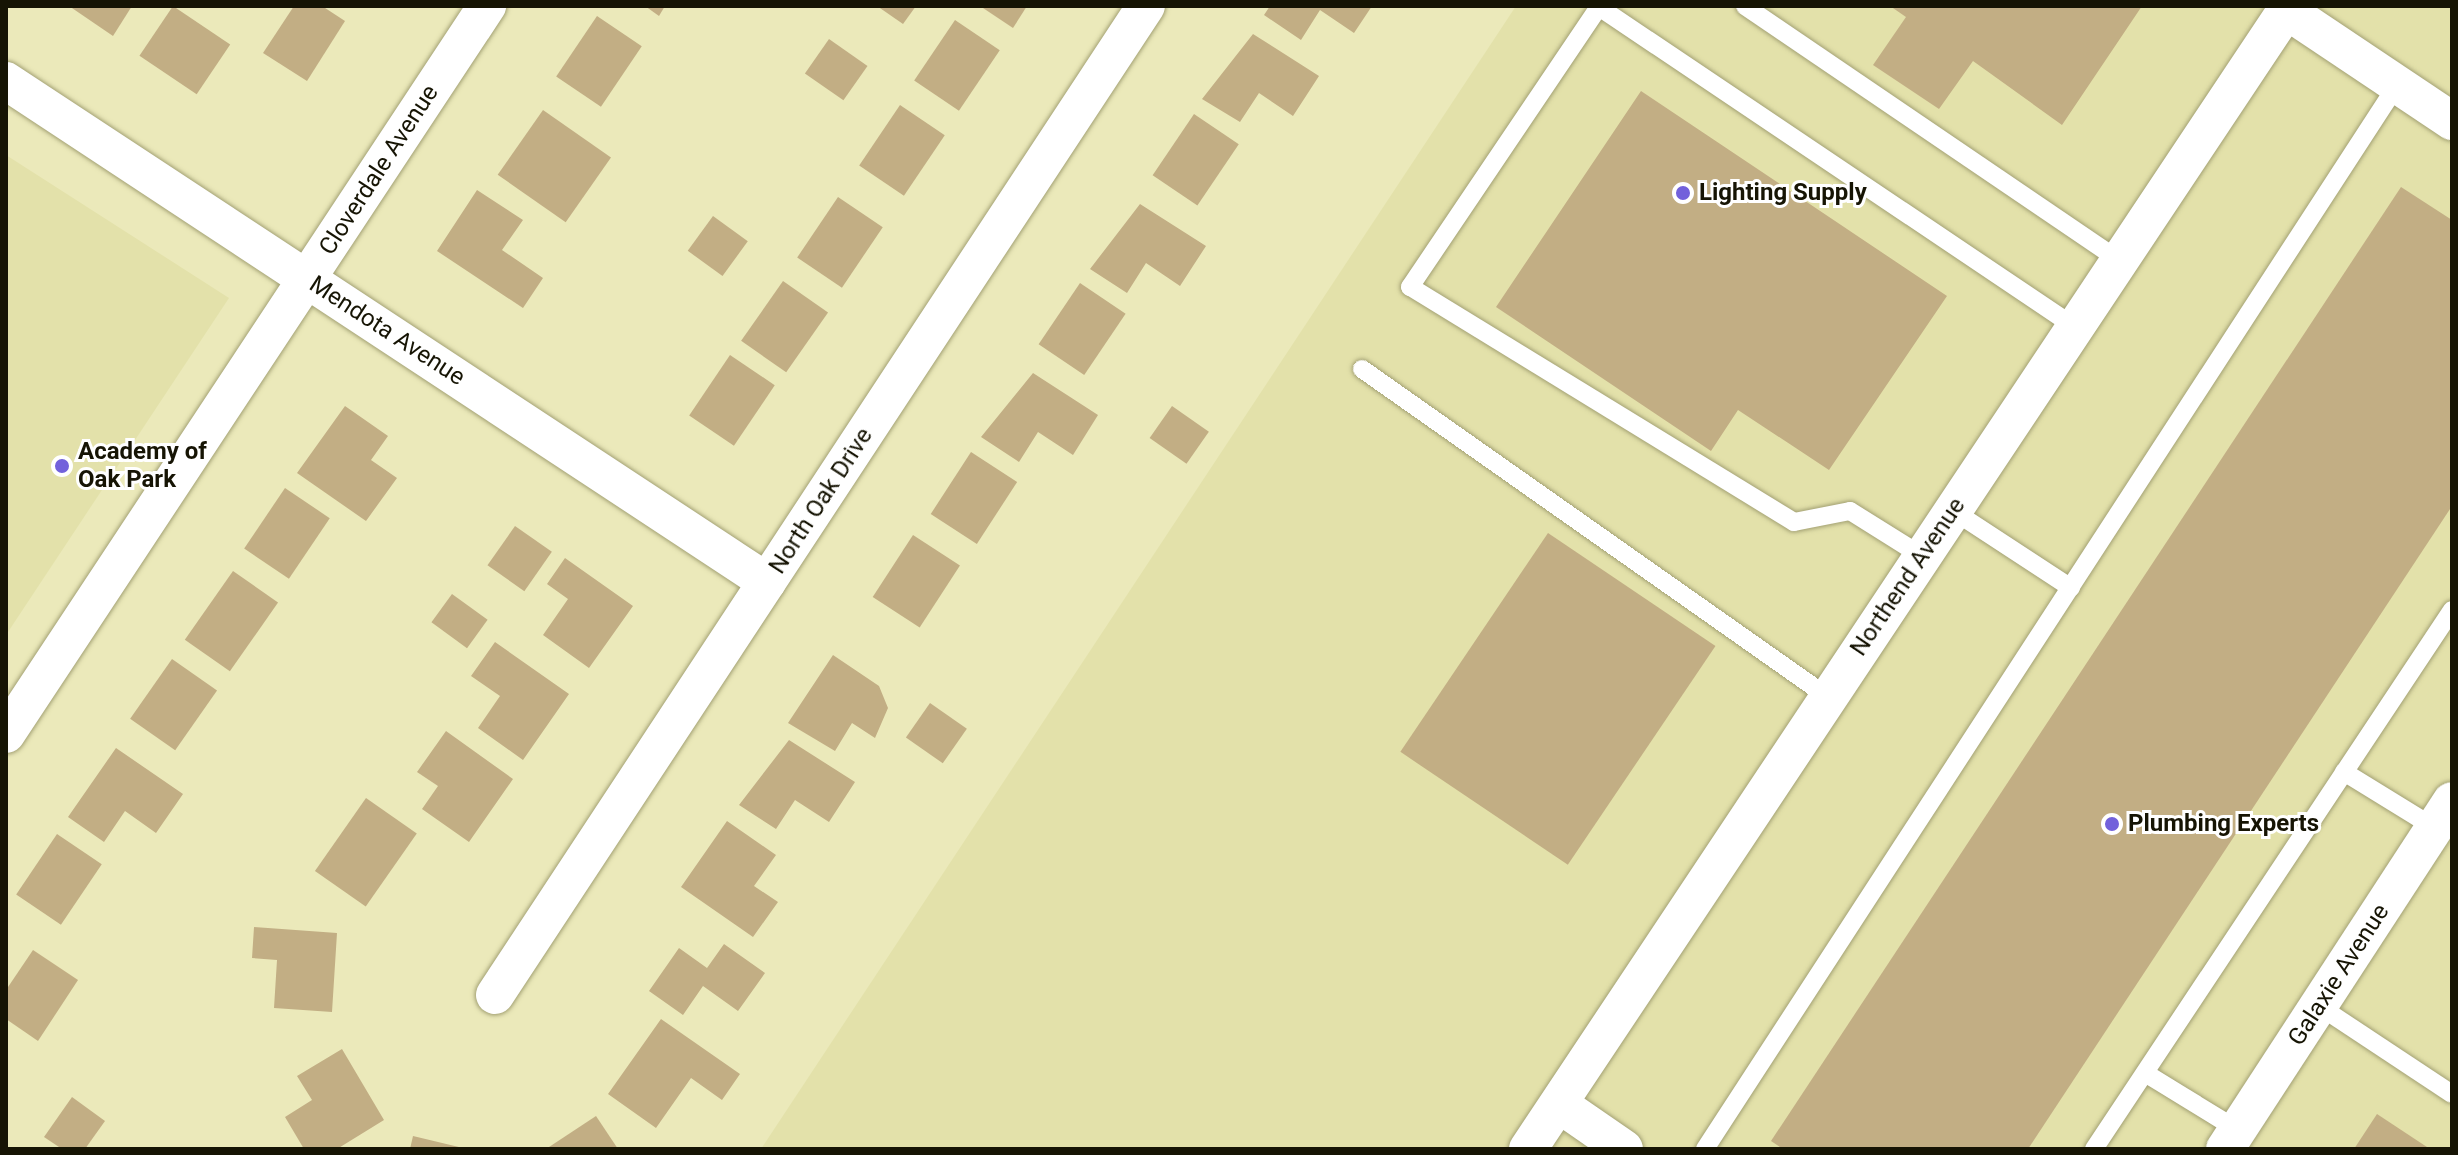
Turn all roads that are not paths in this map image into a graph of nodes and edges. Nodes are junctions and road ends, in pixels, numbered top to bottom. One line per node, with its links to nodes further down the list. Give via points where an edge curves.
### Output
1 (487, 6): 9 (street, Cloverdale Avenue)
2 (1146, 6): 14 (street, North Oak Drive)
3 (1745, 6): 8 (lane)
4 (2288, 8): 6 (street); 8 (street, Northend Avenue)
5 (6, 81): 9 (street, Mendota Avenue)
6 (2397, 85): 7 (street); 15 (lane)
7 (2452, 121)
8 (2119, 260): 10 (street, Northend Avenue)
9 (307, 279): 14 (street, Mendota Avenue); 18 (street, Cloverdale Avenue)
10 (2075, 327): 12 (street, Northend Avenue); 13 (lane, via 1599,7 1410,287 1794,522 1850,511)
11 (1362, 369): 17 (lane)
12 (1952, 510): 13 (street, Northend Avenue); 15 (lane)
13 (1922, 556): 17 (street, Northend Avenue)
14 (767, 582): 21 (street, North Oak Drive)
15 (2071, 588): 29 (lane)
16 (2452, 610): 19 (lane)
17 (1828, 697): 25 (street, Northend Avenue)
18 (6, 734)
19 (2344, 772): 20 (lane); 23 (lane)
20 (2443, 814): 22 (street, Galaxie Avenue)
21 (495, 995)
22 (2319, 1006): 24 (lane); 26 (street, Galaxie Avenue)
23 (2145, 1073): 26 (lane); 30 (lane)
24 (2452, 1094)
25 (1559, 1104): 27 (street, Northend Avenue); 28 (street)
26 (2232, 1140)
27 (1528, 1149)
28 (1624, 1149)
29 (1705, 1149)
30 (2094, 1149)

